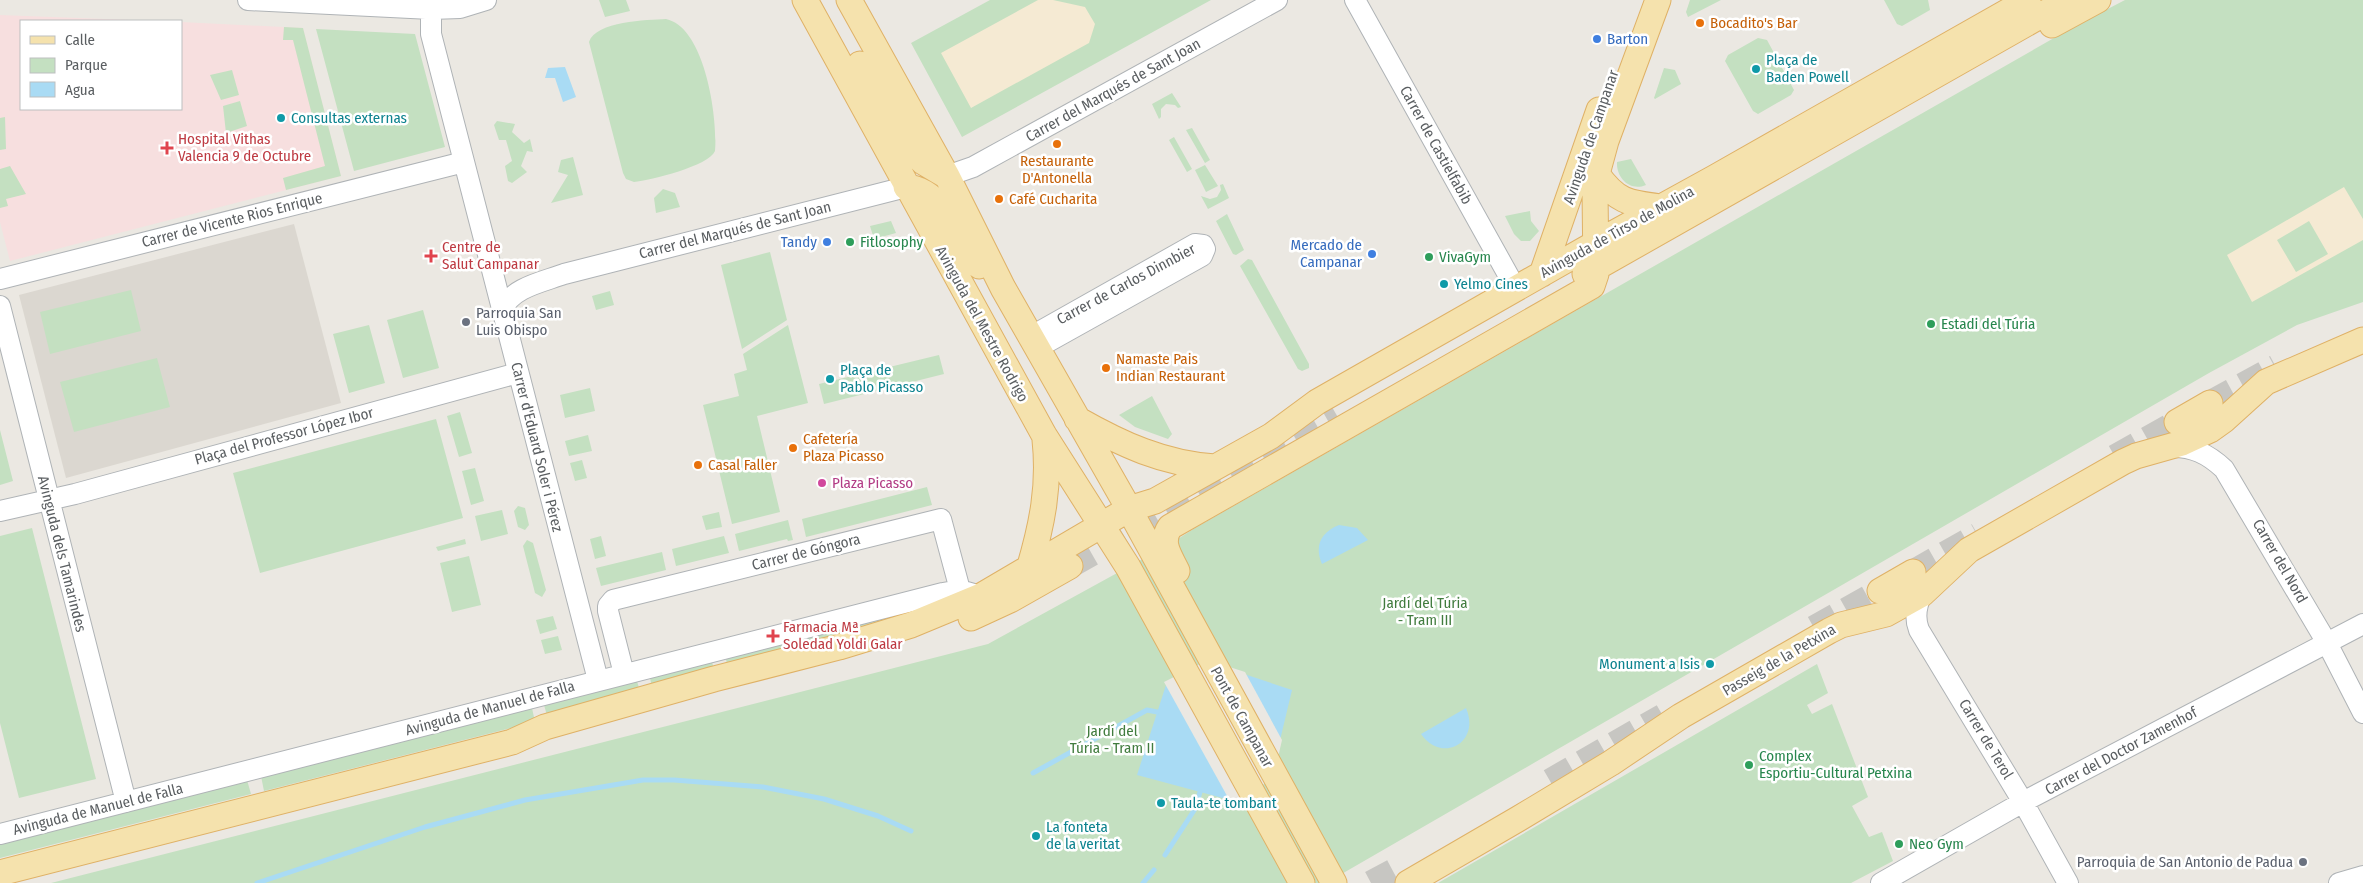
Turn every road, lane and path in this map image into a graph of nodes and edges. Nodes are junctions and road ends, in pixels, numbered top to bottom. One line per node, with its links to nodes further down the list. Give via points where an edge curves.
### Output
1 (248, 0): 13 (street)
2 (486, 0): 13 (street, via 460,8)
3 (805, 0): 17 (main road, Avinguda del Mestre Rodrigo)
4 (824, 0): 16 (main road, via 901,137 923,162)
5 (849, 0): 16 (main road, Avinguda del Mestre Rodrigo)
6 (1277, 0): 16 (street, Carrer del Marqués de Sant Joan, via 973,167)
7 (1355, 0): 27 (street, Carrer de Castielfabib)
8 (1640, 0): 24 (main road, Avinguda de Campanar)
9 (1658, 0): 15 (main road, Avinguda de Campanar)
10 (2028, 0): 18 (main road, Avinguda de Tirso de Molina)
11 (2068, 0): 18 (main road)
12 (2098, 0): 18 (main road, via 1793,169)
13 (431, 9): 14 (street, Carrer d'Eduard Soler i Pérez, via 431,34)
14 (464, 162): 22 (street, Carrer d'Eduard Soler i Pérez); 25 (street, Carrer de Vicente Rios Enrique)
15 (1597, 174): 19 (main road, via 1609,191 1620,199); 20 (main road, Avinguda de Campanar)
16 (947, 176): 26 (main road, Avinguda del Mestre Rodrigo)
17 (906, 187): 23 (street, Carrer del Marqués de Sant Joan); 26 (main road, Avinguda del Mestre Rodrigo, via 933,196 970,258); 37 (main road, Avinguda del Mestre Rodrigo)
18 (1714, 189): 19 (main road, Avinguda de Tirso de Molina); 21 (main road, Avinguda de Tirso de Molina)
19 (1660, 207): 20 (main road, Avinguda de Tirso de Molina)
20 (1596, 243): 21 (main road, Avinguda de Campanar); 24 (main road, Avinguda de Tirso de Molina)
21 (1596, 268): 34 (main road, Avinguda de Tirso de Molina); 44 (main road, via 1592,286 1170,527)
22 (493, 274): 23 (street, Carrer del Marqués de Sant Joan, via 516,279); 29 (street, Carrer d'Eduard Soler i Pérez)
23 (564, 274): 29 (street, Carrer del Marqués de Sant Joan, via 517,292)
24 (1542, 274): 27 (main road, Avinguda de Tirso de Molina)
25 (0, 279)
26 (1003, 288): 31 (main road, Avinguda del Mestre Rodrigo)
27 (1516, 289): 39 (main road, Avinguda de Tirso de Molina, via 1317,402 1272,436)
28 (0, 306): 40 (street, Avinguda dels Tamarindes)
29 (502, 310): 32 (street, Carrer d'Eduard Soler i Pérez)
30 (2363, 340): 38 (main road, Passeig de la Petxina, via 2266,382 2210,430)
31 (1034, 343): 31 (street, Carrer de Carlos Dinnbier, via 1202,256 1203,245 1195,244); 35 (main road, Avinguda del Mestre Rodrigo)
32 (518, 373): 40 (street, Plaça del Professor López Ibor); 54 (street, Carrer d'Eduard Soler i Pérez)
33 (2210, 403): 36 (main road)
34 (1336, 414)
35 (1076, 418): 39 (main road, via 1115,440 1159,458); 41 (main road, Avinguda del Mestre Rodrigo)
36 (2177, 422)
37 (1044, 435): 43 (main road, Avinguda del Mestre Rodrigo); 47 (main road, Avinguda del Mestre Rodrigo, via 1048,472 1045,500)
38 (2166, 448): 48 (main road, Passeig de la Petxina, via 2123,462 1968,550); 52 (street, Carrer del Nord, via 2191,448 2209,456 2224,469)
39 (1215, 468): 41 (main road, Avinguda de Tirso de Molina, via 1155,501)
40 (49, 500): 42 (street, Plaça del Professor López Ibor); 58 (street, Avinguda dels Tamarindes)
41 (1128, 509): 43 (main road, Avinguda de Manuel de Falla); 44 (main road, Avinguda del Mestre Rodrigo)
42 (0, 510)
43 (1101, 525): 46 (main road, Avinguda del Mestre Rodrigo); 47 (main road, Avinguda de Manuel de Falla)
44 (1158, 551): 64 (main road, Pont de Campanar, via 1196,634)
45 (1070, 566): 56 (main road, Avinguda de Manuel de Falla, via 995,607 910,643 549,740)
46 (1128, 568): 65 (main road, Pont de Campanar)
47 (1028, 569): 50 (main road, Avinguda de Manuel de Falla)
48 (1918, 583): 49 (main road, Passeig de la Petxina); 59 (street, Carrer de Terol, via 1916,620 1919,630); 62 (main road, Passeig de la Petxina, via 1886,614 1829,631 1681,716 1544,804)
49 (1880, 591)
50 (970, 593): 53 (street, Avinguda de Manuel de Falla); 53 (street, Carrer de Góngora, via 941,519 613,600 608,612); 56 (main road, Avinguda de Manuel de Falla, via 875,638 554,724)
51 (2363, 624): 52 (street, Carrer del Doctor Zamenhof)
52 (2327, 643): 55 (street, Carrer del Nord); 59 (street, Carrer del Doctor Zamenhof)
53 (624, 674): 54 (street, Avinguda de Manuel de Falla)
54 (598, 680): 58 (street, Avinguda de Manuel de Falla)
55 (2363, 713)
56 (512, 742): 61 (main road, Avinguda de Manuel de Falla)
57 (1550, 781): 62 (main road, Passeig de la Petxina)
58 (126, 802): 60 (street, Avinguda de Manuel de Falla)
59 (2024, 802): 66 (street, Carrer del Doctor Zamenhof); 67 (street, Carrer de Terol)
60 (0, 834)
61 (0, 873)
62 (1405, 875)
63 (2363, 876): 68 (street)
64 (1333, 881)
65 (1302, 883)
66 (1881, 883)
67 (2068, 883)
68 (2339, 883)

